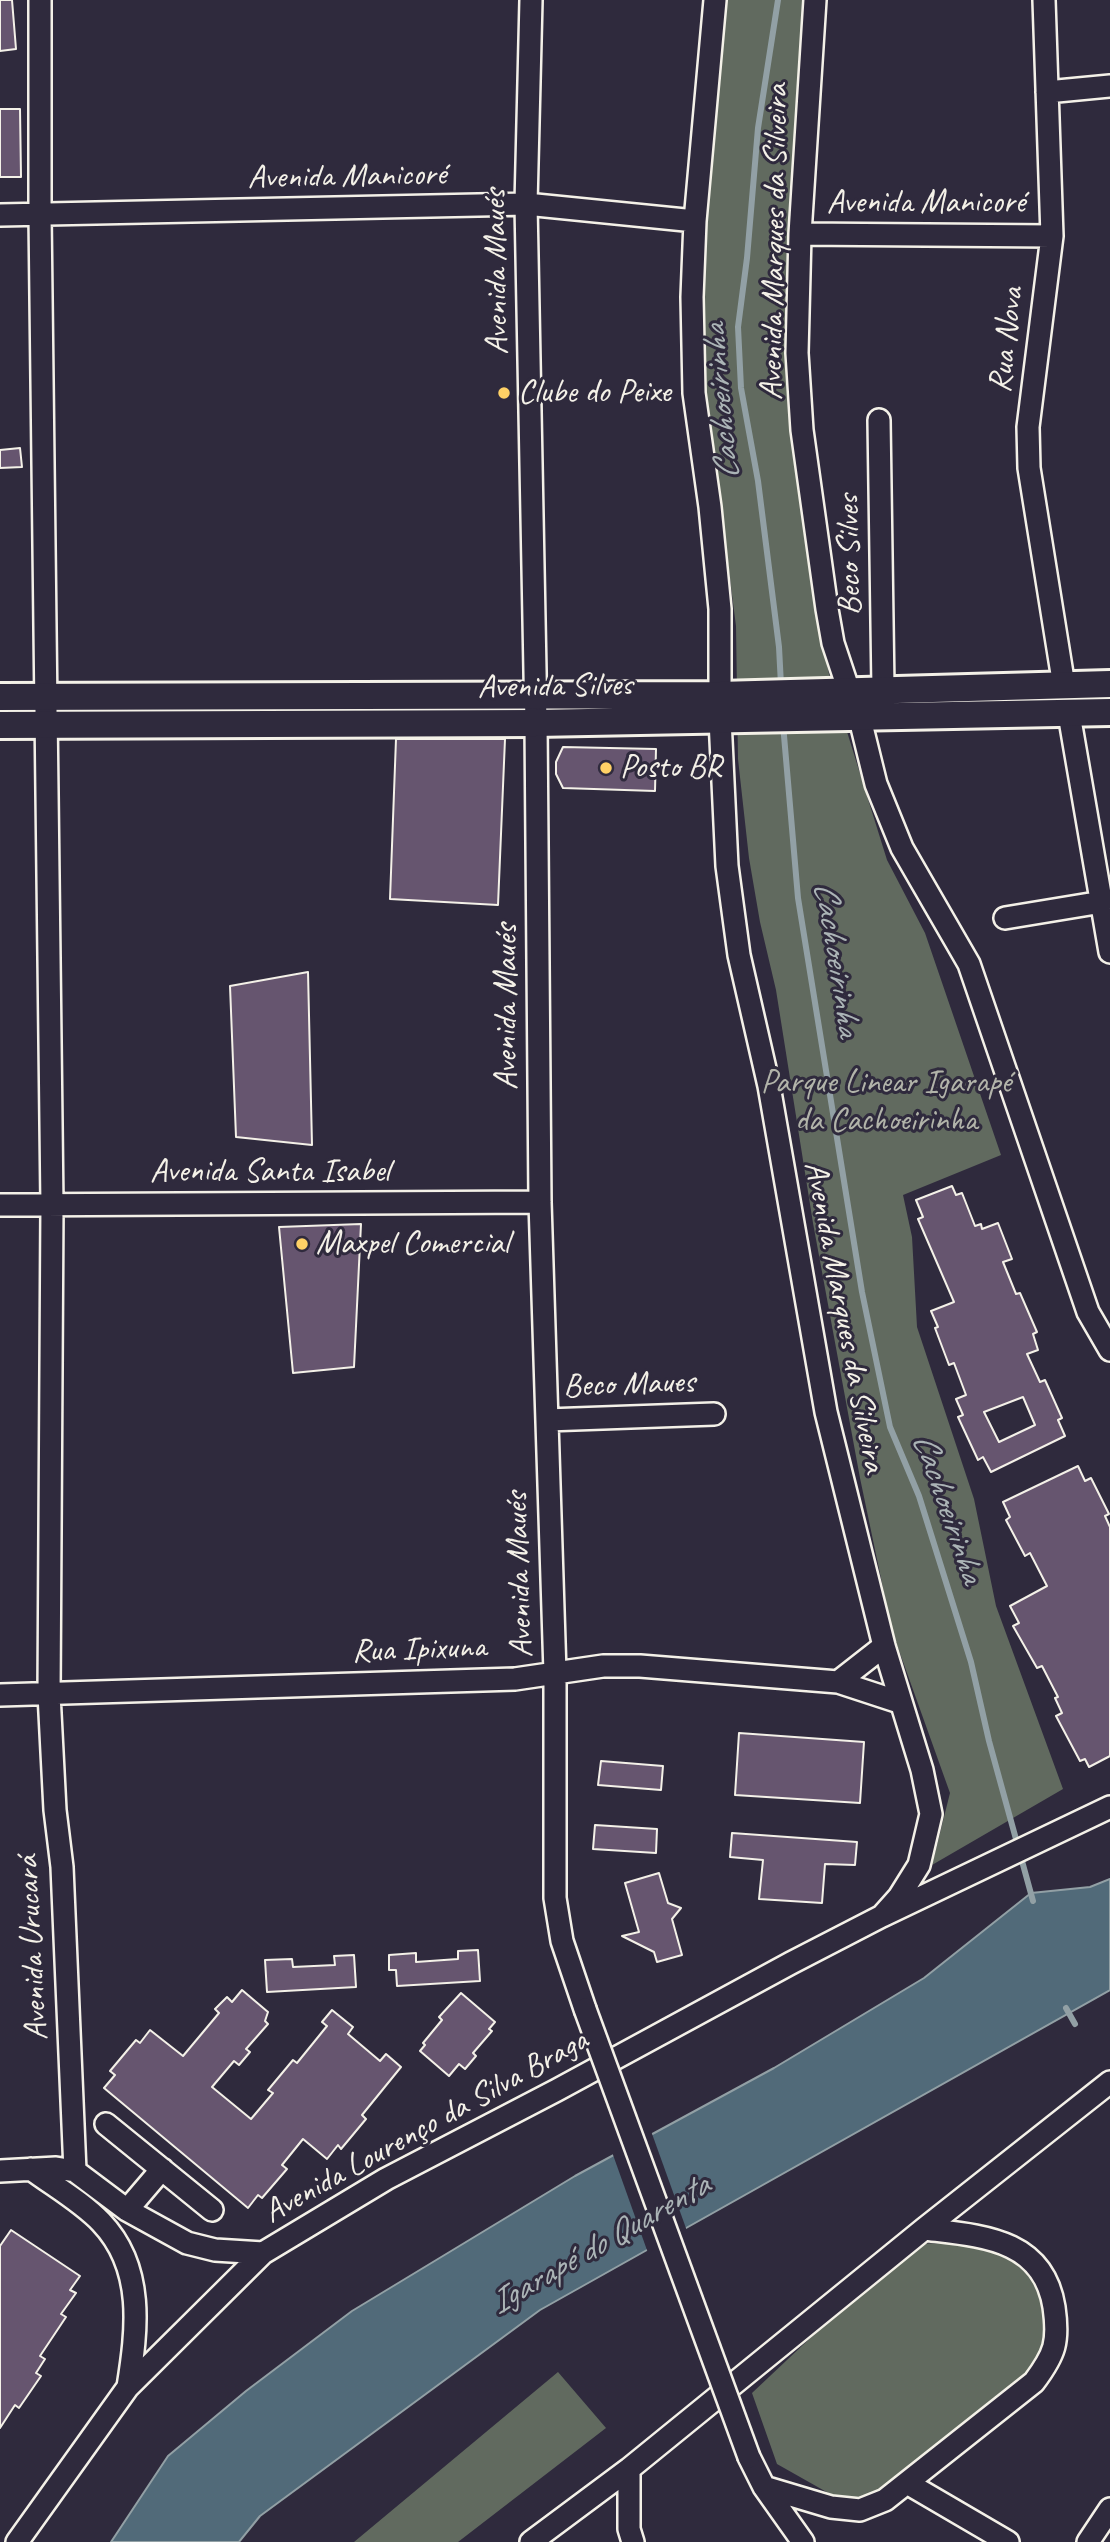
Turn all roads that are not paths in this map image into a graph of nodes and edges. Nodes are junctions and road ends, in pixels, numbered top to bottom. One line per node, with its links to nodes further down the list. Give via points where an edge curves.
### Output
1 (40, 0): 10 (street, Avenida Urucará)
2 (531, 0): 8 (street, Avenida Maués)
3 (715, 0): 11 (street, Avenida Marques da Silveira)
4 (815, 0): 12 (street, Avenida Marques da Silveira)
5 (1044, 0): 7 (street, Rua Nova)
6 (1110, 86): 7 (street)
7 (1046, 92): 13 (street, Rua Nova)
8 (526, 204): 10 (street, Avenida Manicoré); 11 (street, Avenida Manicoré); 20 (street, Avenida Maués)
9 (0, 215): 10 (street, Avenida Manicoré)
10 (40, 215): 19 (street, Avenida Urucará)
11 (695, 220): 22 (street, Avenida Marques da Silveira, via 694,393)
12 (800, 234): 13 (street, Avenida Manicoré); 21 (street, Avenida Marques da Silveira, via 797,353 803,430 827,609)
13 (1052, 236): 16 (street, Rua Nova, via 1028,427 1029,468)
14 (879, 420): 17 (street, Beco Silves)
15 (1110, 684): 16 (main road, Avenida Silves)
16 (1064, 686): 17 (main road, Avenida Silves)
17 (883, 689): 21 (main road, Avenida Silves)
18 (0, 696): 19 (main road, Avenida Silves)
19 (46, 696): 20 (main road, Avenida Silves); 26 (street, Avenida Urucará)
20 (535, 696): 22 (main road, Avenida Silves); 25 (street, Avenida Maués)
21 (846, 704): 22 (main road, Avenida Silves); 24 (main road, Avenida Silves); 34 (street, Avenida Marques da Silveira, via 902,848 969,964 1088,1312)
22 (730, 707): 25 (main road, Avenida Silves); 37 (street, Avenida Marques da Silveira, via 727,866 739,955 769,1086 826,1412)
23 (1110, 712): 24 (main road, Avenida Silves)
24 (1069, 714): 28 (street)
25 (536, 723): 26 (main road, Avenida Silves); 31 (street, Avenida Maués)
26 (47, 724): 27 (main road, Avenida Silves); 33 (street, Avenida Urucará)
27 (0, 725)
28 (1102, 902): 29 (street); 30 (street)
29 (1005, 918)
30 (1110, 952)
31 (540, 1202): 33 (street, Avenida Santa Isabel); 36 (street, Avenida Maués)
32 (0, 1205): 33 (street, Avenida Santa Isabel)
33 (51, 1205): 40 (street, Avenida Urucará)
34 (1110, 1350)
35 (714, 1414): 36 (street, Beco Maues)
36 (547, 1420): 38 (street, Avenida Maués)
37 (884, 1646): 39 (street); 42 (street, Avenida Marques da Silveira)
38 (555, 1673): 39 (street, Rua Ipixuna, via 640,1666); 40 (street, Rua Ipixuna, via 515,1679); 58 (street, Avenida Maués, bridge, via 555,1898 562,1941 749,2457)
39 (838, 1682): 42 (street, Rua Ipixuna)
40 (49, 1694): 41 (street, Rua Ipixuna); 50 (street, Avenida Urucará, via 62,1867)
41 (0, 1695)
42 (899, 1702): 44 (street, Avenida Marques da Silveira, via 931,1814 919,1866)
43 (1110, 1807): 44 (street, Avenida Lourenço da Silva Braga)
44 (882, 1916): 54 (street, Avenida Lourenço da Silva Braga, via 386,2179)
45 (1110, 2082): 53 (street)
46 (106, 2124): 48 (street)
47 (31, 2169): 49 (street); 50 (street); 55 (street, via 101,2221 119,2246 132,2276 136,2316)
48 (162, 2169): 51 (street); 52 (street)
49 (0, 2171)
50 (75, 2171): 51 (street)
51 (127, 2210): 54 (street, via 187,2244)
52 (212, 2210)
53 (924, 2229): 56 (street); 57 (street, via 978,2236 1012,2247 1039,2266 1051,2288 1057,2330 1052,2359 1034,2382)
54 (263, 2253): 55 (street, Avenida Lourenço da Silva Braga)
55 (128, 2387): 60 (street, Avenida Lourenço da Silva Braga)
56 (629, 2469): 61 (street); 62 (street)
57 (907, 2483): 58 (street, via 885,2500 860,2510 831,2507); 64 (street)
58 (764, 2487): 63 (street, Avenida Maués)
59 (1110, 2509): 65 (street)
60 (17, 2542)
61 (531, 2542)
62 (633, 2542)
63 (803, 2542)
64 (1008, 2542)
65 (1088, 2542)

